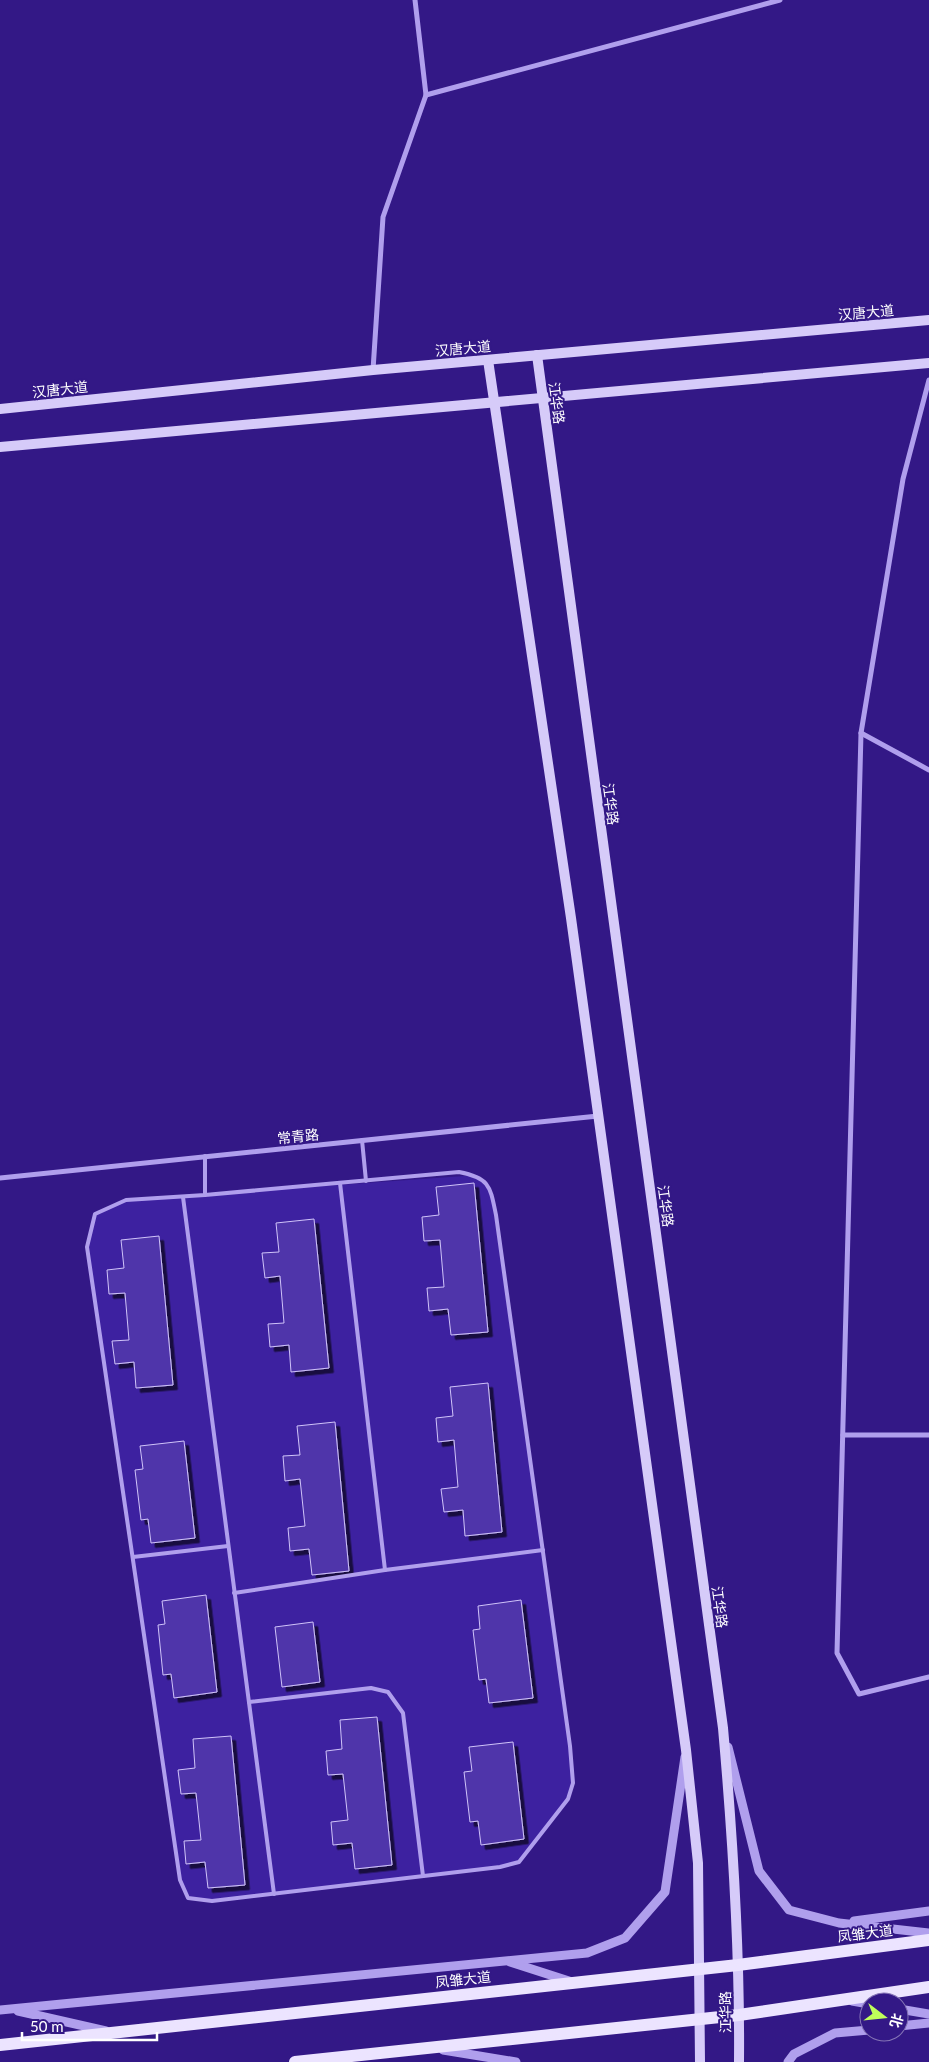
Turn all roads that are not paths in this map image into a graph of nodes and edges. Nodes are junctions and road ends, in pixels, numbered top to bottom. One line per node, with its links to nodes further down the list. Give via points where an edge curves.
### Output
1 (415, 0): 3 (street)
2 (780, 0): 3 (street)
3 (426, 95): 8 (street, via 382,217)
4 (929, 320): 5 (main road, 汉唐大道)
5 (537, 355): 6 (main road, 汉唐大道); 10 (main road, 江华路)
6 (488, 360): 8 (main road, 汉唐大道); 11 (main road, 江华路)
7 (929, 363): 10 (main road)
8 (372, 370): 12 (main road, 汉唐大道)
9 (929, 380): 14 (street, via 903,479)
10 (542, 397): 11 (main road); 33 (main road, 江华路)
11 (494, 401): 13 (main road); 16 (main road, 江华路)
12 (0, 410)
13 (0, 447)
14 (861, 733): 15 (street); 24 (street)
15 (929, 770)
16 (598, 1116): 17 (street, 常青路); 34 (main road, 江华路)
17 (362, 1140): 18 (street, 常青路); 20 (lane)
18 (204, 1156): 19 (street, 常青路); 22 (lane)
19 (0, 1178)
20 (366, 1181): 21 (lane); 27 (lane, via 459,1172 478,1176 490,1190)
21 (340, 1183): 22 (lane); 29 (lane)
22 (205, 1195): 23 (lane)
23 (183, 1197): 26 (lane); 28 (lane, via 126,1200 95,1214 87,1247)
24 (843, 1435): 25 (street); 31 (street, via 837,1654 859,1694)
25 (929, 1435)
26 (228, 1546): 28 (lane); 30 (lane)
27 (543, 1550): 29 (lane); 35 (lane, via 570,1746 573,1784 568,1799 519,1862)
28 (133, 1557): 36 (lane, via 180,1880 188,1898 212,1901)
29 (385, 1570): 30 (lane)
30 (234, 1593): 32 (lane)
31 (929, 1677)
32 (249, 1702): 35 (lane, via 371,1688 388,1692 403,1713); 36 (lane)
33 (723, 1728): 38 (street, via 759,1871 789,1910); 42 (main road, 江华路, via 734,1855)
34 (686, 1750): 41 (street, via 665,1892 625,1938 587,1953); 43 (main road, 江华路, via 698,1863)
35 (423, 1876): 36 (lane)
36 (274, 1894)
37 (929, 1911): 38 (street)
38 (839, 1923): 39 (street)
39 (929, 1933)
40 (929, 1940): 42 (main road, 凤雏大道)
41 (505, 1960): 44 (street); 48 (street)
42 (738, 1965): 43 (main road, 凤雏大道); 51 (main road, 江华路)
43 (700, 1969): 44 (main road, 凤雏大道); 52 (main road, 江华路)
44 (571, 1982): 56 (main road, 凤雏大道)
45 (929, 1987): 46 (main road)
46 (839, 1999): 47 (street); 51 (main road)
47 (859, 2002)
48 (5, 2009): 56 (street)
49 (909, 2011): 50 (street)
50 (929, 2014)
51 (740, 2015): 52 (main road); 62 (main road, 江华路)
52 (701, 2018): 58 (main road); 61 (main road, 江华路)
53 (929, 2023): 54 (street)
54 (909, 2025)
55 (859, 2031): 63 (street, via 836,2033 794,2054)
56 (118, 2033): 57 (main road, 凤雏大道)
57 (0, 2045)
58 (435, 2048): 59 (main road); 60 (street)
59 (295, 2062)
60 (516, 2062)
61 (700, 2062)
62 (739, 2062)
63 (788, 2062)

